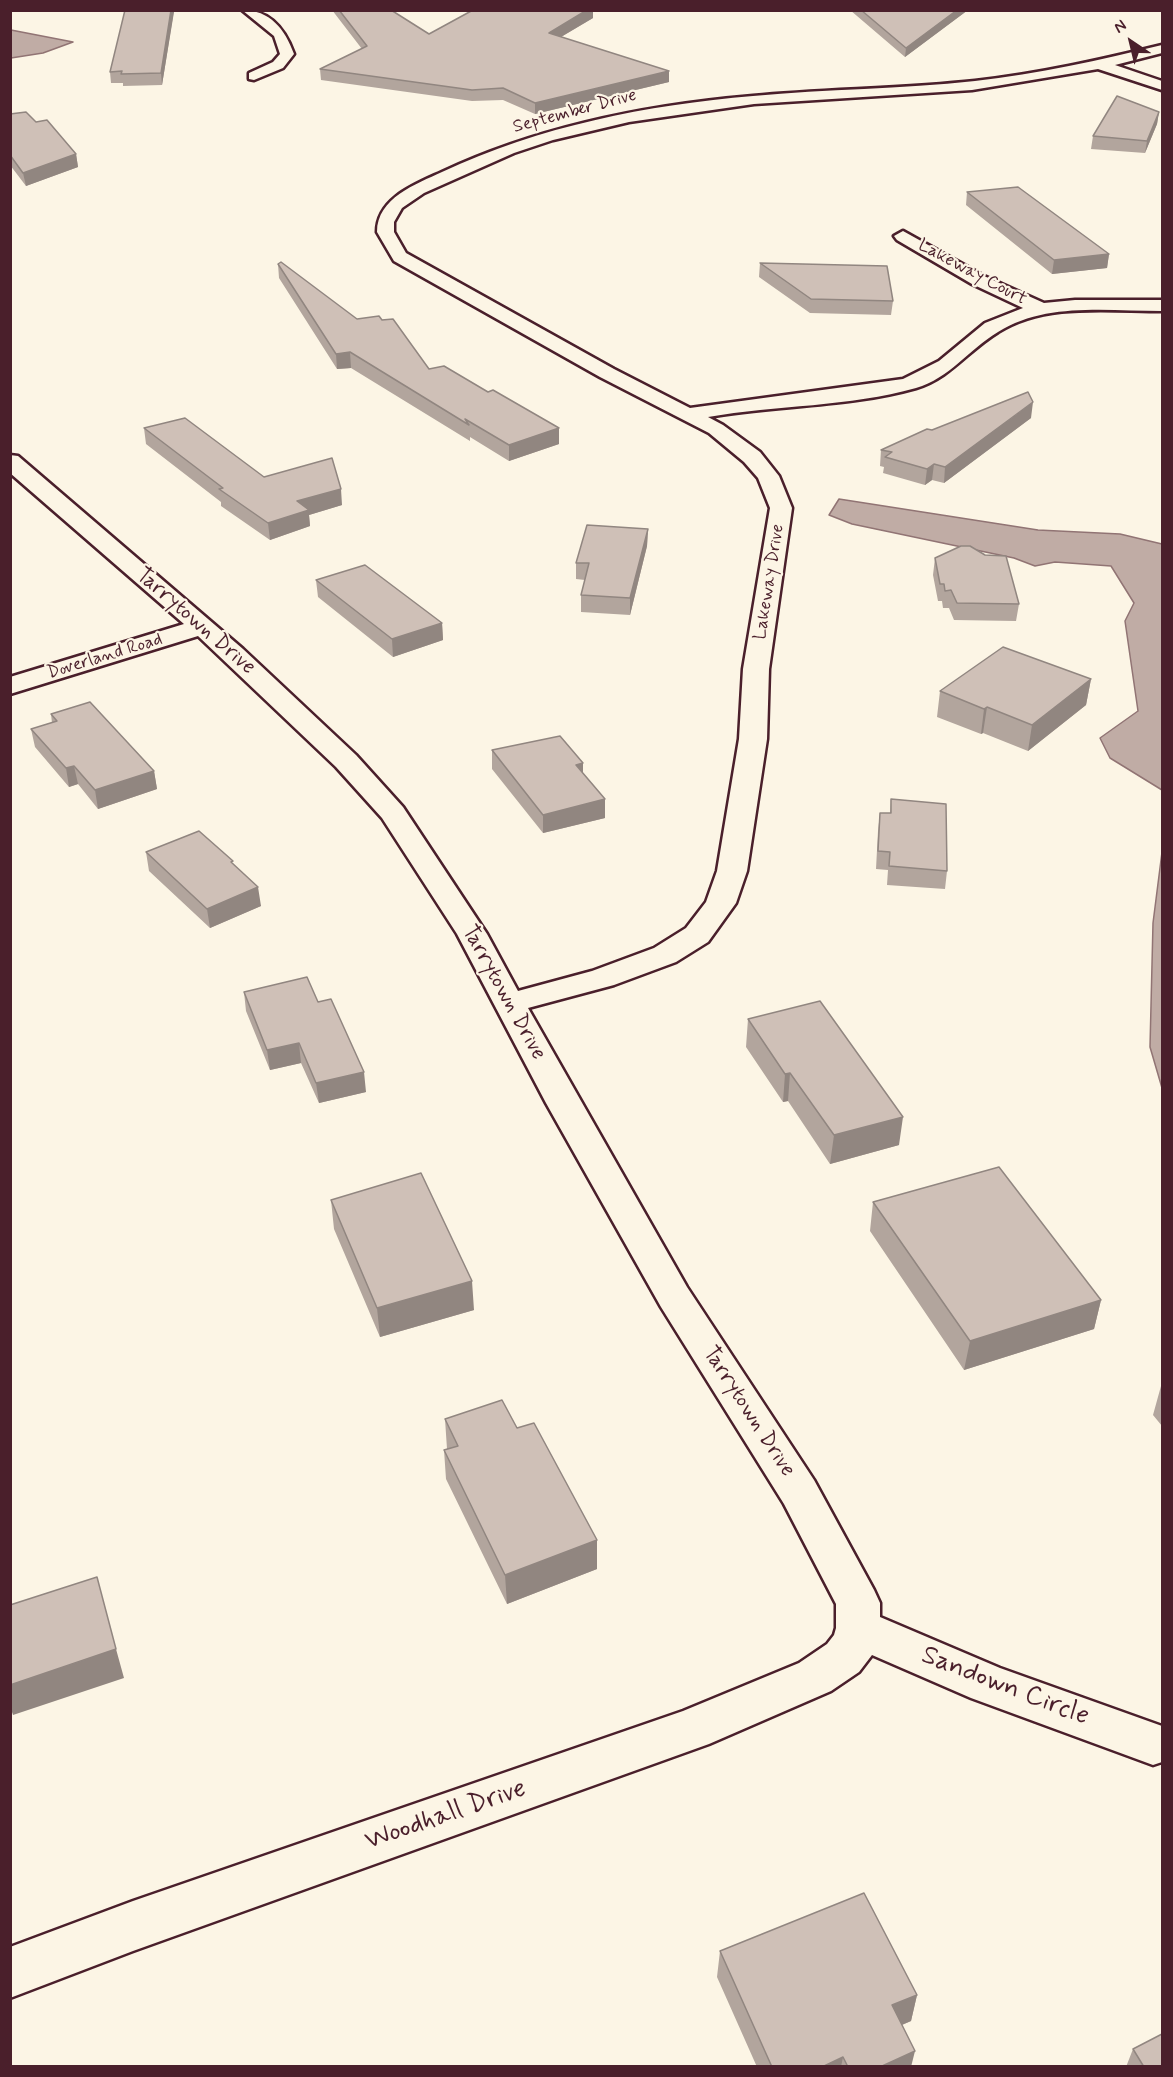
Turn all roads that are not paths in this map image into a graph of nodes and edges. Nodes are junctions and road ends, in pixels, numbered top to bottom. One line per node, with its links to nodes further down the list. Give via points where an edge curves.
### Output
1 (248, 10): 4 (street, via 280,34 287,54 278,65)
2 (1162, 49): 3 (street, September Drive)
3 (1101, 64): 5 (street); 9 (street, September Drive, via 964,86 726,102 615,120 542,139 460,168 417,190 388,213 383,227 385,240 400,258)
4 (254, 76)
5 (1162, 86)
6 (903, 236): 8 (street, Lakeway Court, via 978,280)
7 (1162, 305): 8 (street)
8 (1042, 310): 9 (street, via 994,326 947,366 912,383 849,395 762,402)
9 (689, 414): 13 (street, Lakeway Drive, via 752,457 768,476 781,508 756,669 753,739 732,872 722,903 696,935 665,955 603,978)
10 (10, 461): 11 (street, Tarrytown Drive)
11 (200, 627): 12 (street, Doverland Road); 13 (street, Tarrytown Drive, via 346,760 393,813 472,934)
12 (10, 686)
13 (510, 1004): 14 (street, Tarrytown Drive, via 562,1103 674,1296 799,1492 858,1603)
14 (858, 1628): 15 (street, Sandown Circle, via 987,1684); 16 (street, Woodhall Drive, via 855,1643 843,1658 815,1677 693,1729)
15 (1154, 1744)
16 (10, 1973)

